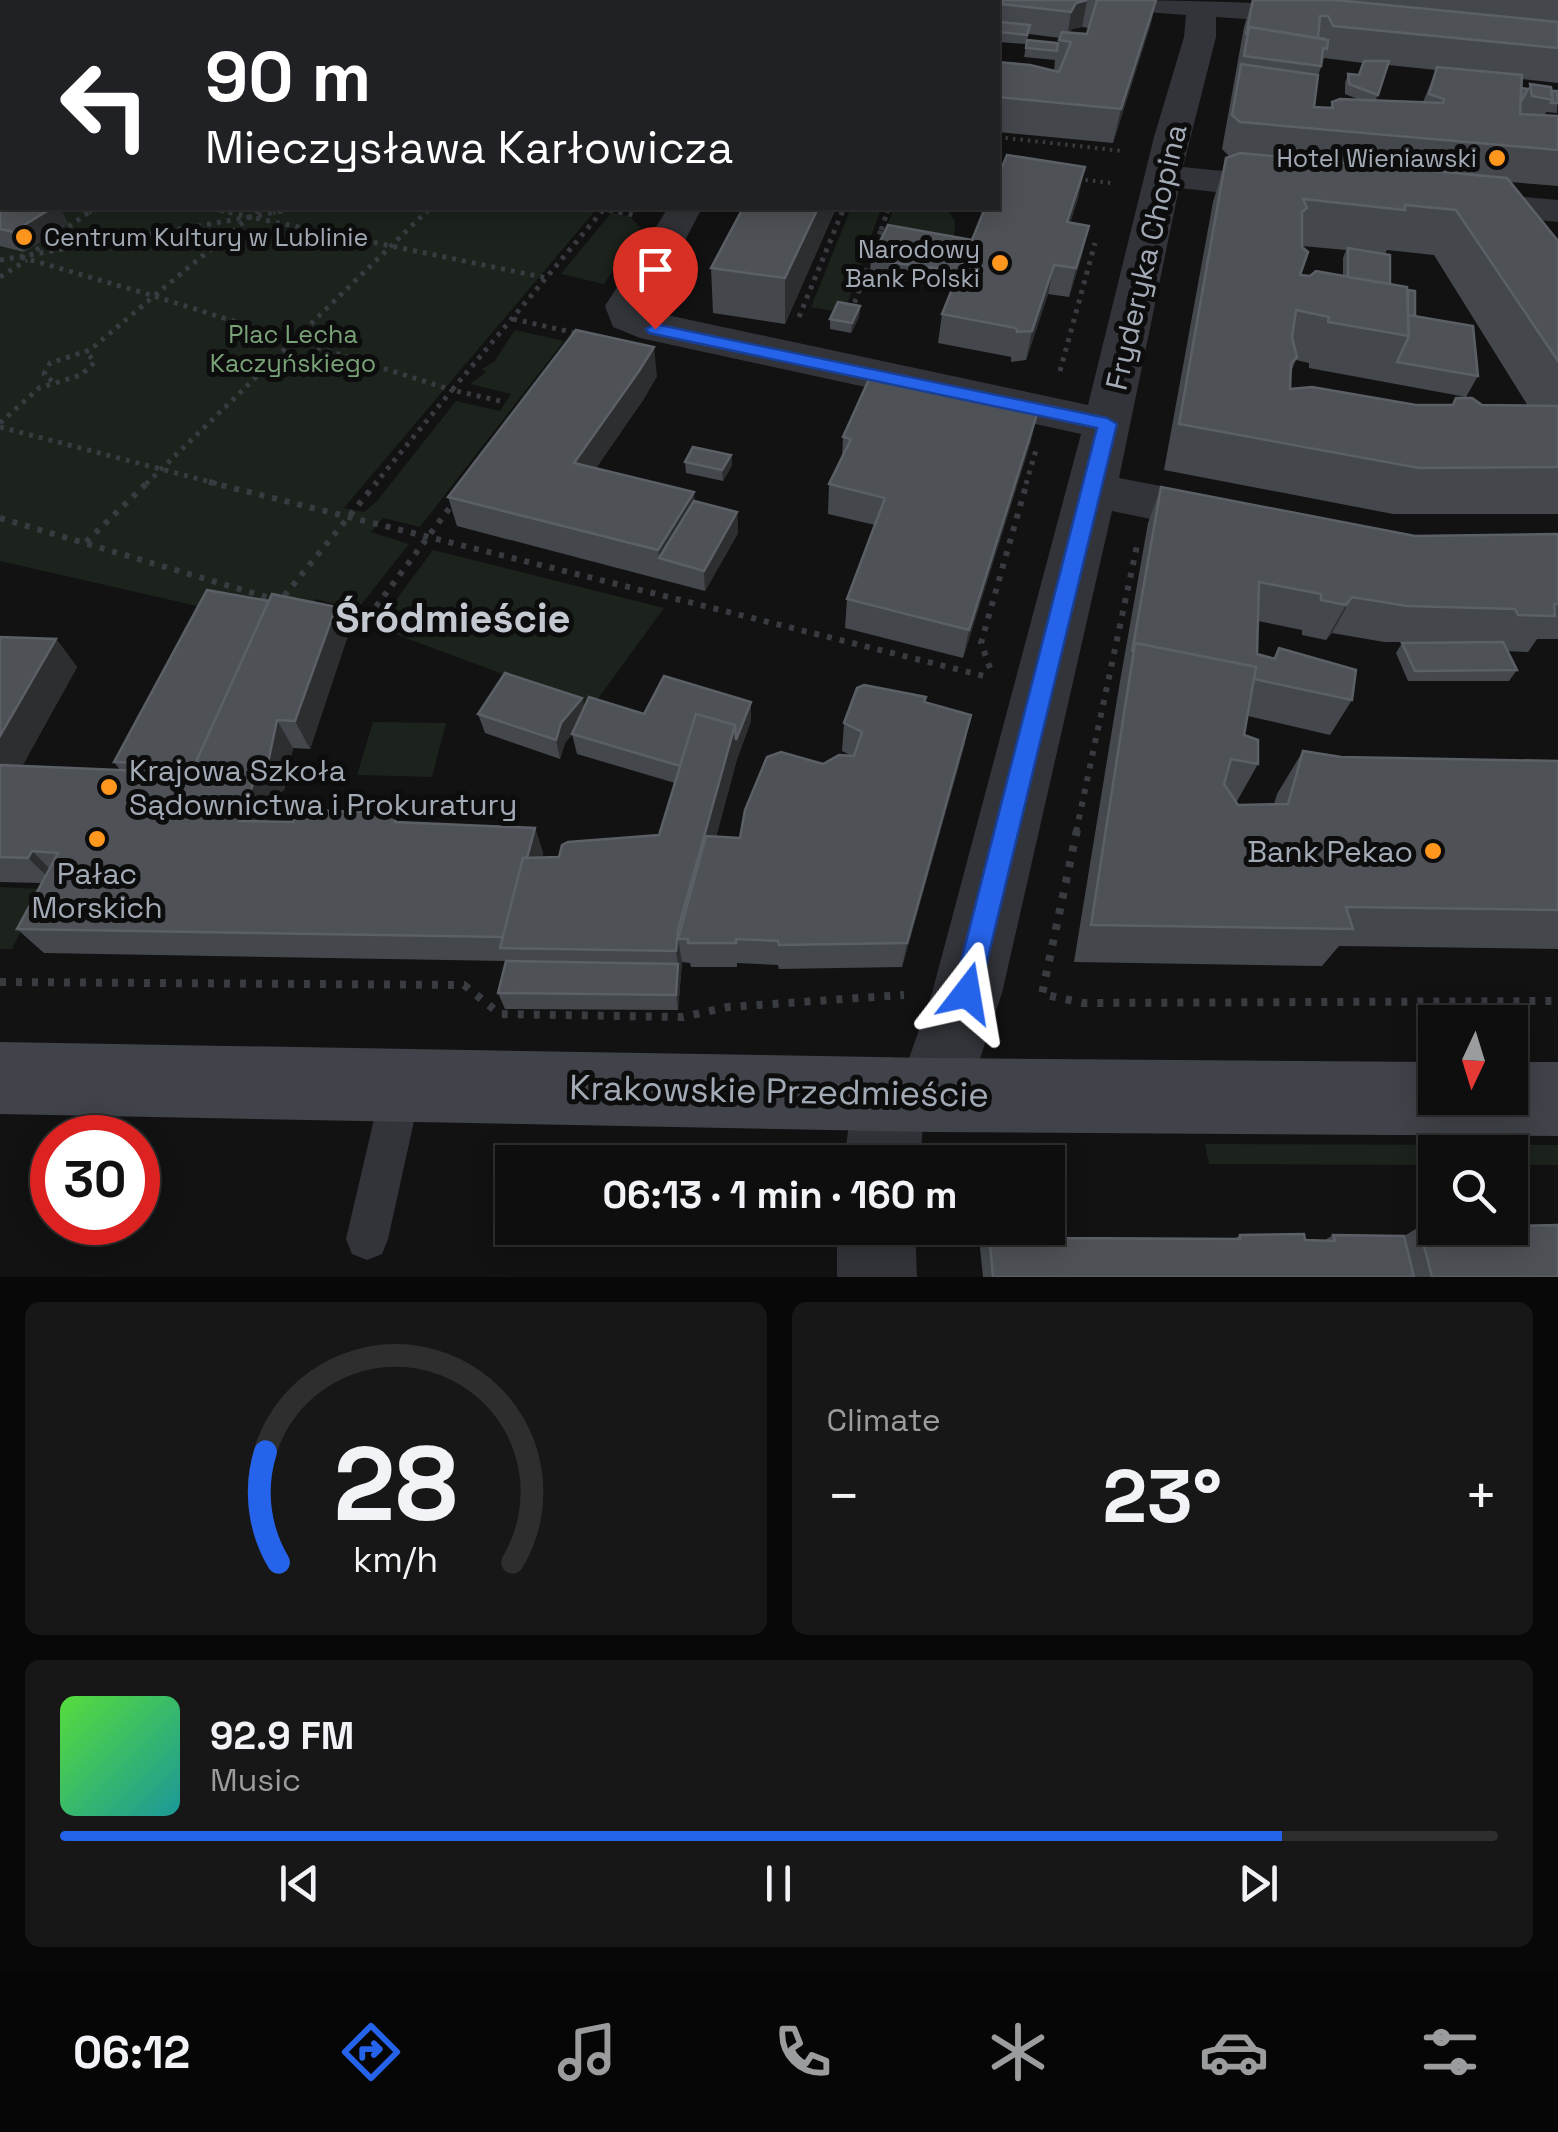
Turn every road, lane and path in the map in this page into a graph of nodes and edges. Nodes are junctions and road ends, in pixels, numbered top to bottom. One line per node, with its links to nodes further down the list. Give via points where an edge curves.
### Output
1 (1107, 0): 2 (street)
2 (1203, 3): 3 (street); 6 (street, Fryderyka Chopina)
3 (1351, 18)
4 (1000, 138): 5 (path)
5 (1122, 150)
6 (1166, 176): 9 (street); 43 (street, Fryderyka Chopina)
7 (1074, 179): 8 (path)
8 (1112, 182)
9 (1325, 192)
10 (1424, 200): 11 (street)
11 (1510, 207): 21 (street); 26 (street)
12 (93, 210): 27 (path)
13 (217, 210): 22 (path)
14 (259, 210): 22 (path)
15 (290, 210): 22 (path)
16 (429, 210): 25 (path)
17 (602, 210): 31 (path)
18 (680, 210): 43 (street, via 626,306 628,318 671,333)
19 (843, 210): 35 (path)
20 (888, 210): 23 (path)
21 (1558, 211)
22 (250, 217): 25 (path); 27 (path); 33 (path)
23 (881, 230): 24 (path); 29 (path)
24 (897, 233)
25 (394, 246): 31 (path); 37 (path)
26 (1538, 251)
27 (30, 256): 28 (path); 30 (path); 33 (path)
28 (0, 260)
29 (866, 272): 32 (path); 34 (path)
30 (0, 278)
31 (547, 278): 41 (path)
32 (929, 284)
33 (154, 296): 37 (path); 39 (path)
34 (851, 312)
35 (796, 324)
36 (582, 334): 38 (path)
37 (293, 340): 41 (path); 45 (path)
38 (573, 345)
39 (86, 353): 40 (path, via 48,364 44,374); 40 (path, via 95,362 89,372)
40 (52, 381): 44 (path)
41 (452, 390): 42 (path); 49 (path)
42 (500, 401)
43 (1107, 424): 46 (street, Fryderyka Chopina)
44 (0, 425): 45 (path)
45 (160, 468): 49 (path); 53 (path)
46 (1092, 490): 50 (street); 64 (street, Fryderyka Chopina, via 967,993)
47 (459, 494): 51 (path)
48 (0, 518): 53 (path)
49 (348, 518): 51 (path); 54 (path)
50 (1278, 527)
51 (426, 538): 56 (path, via 363,624); 57 (path)
52 (1138, 539): 60 (path, via 1042,994 1083,1003)
53 (86, 542): 54 (path)
54 (280, 600): 55 (path)
55 (296, 605)
56 (330, 614)
57 (994, 678)
58 (0, 982): 59 (path, via 464,985 500,1014 682,1018 728,1007)
59 (908, 994)
60 (1558, 1001)
61 (0, 1078): 62 (street, Krakowskie Przedmieście)
62 (402, 1085): 64 (street, Krakowskie Przedmieście); 65 (lane)
63 (1558, 1099): 64 (street, Krakowskie Przedmieście)
64 (901, 1117)
65 (366, 1238)
66 (876, 1245): 67 (street)
67 (877, 1277)

